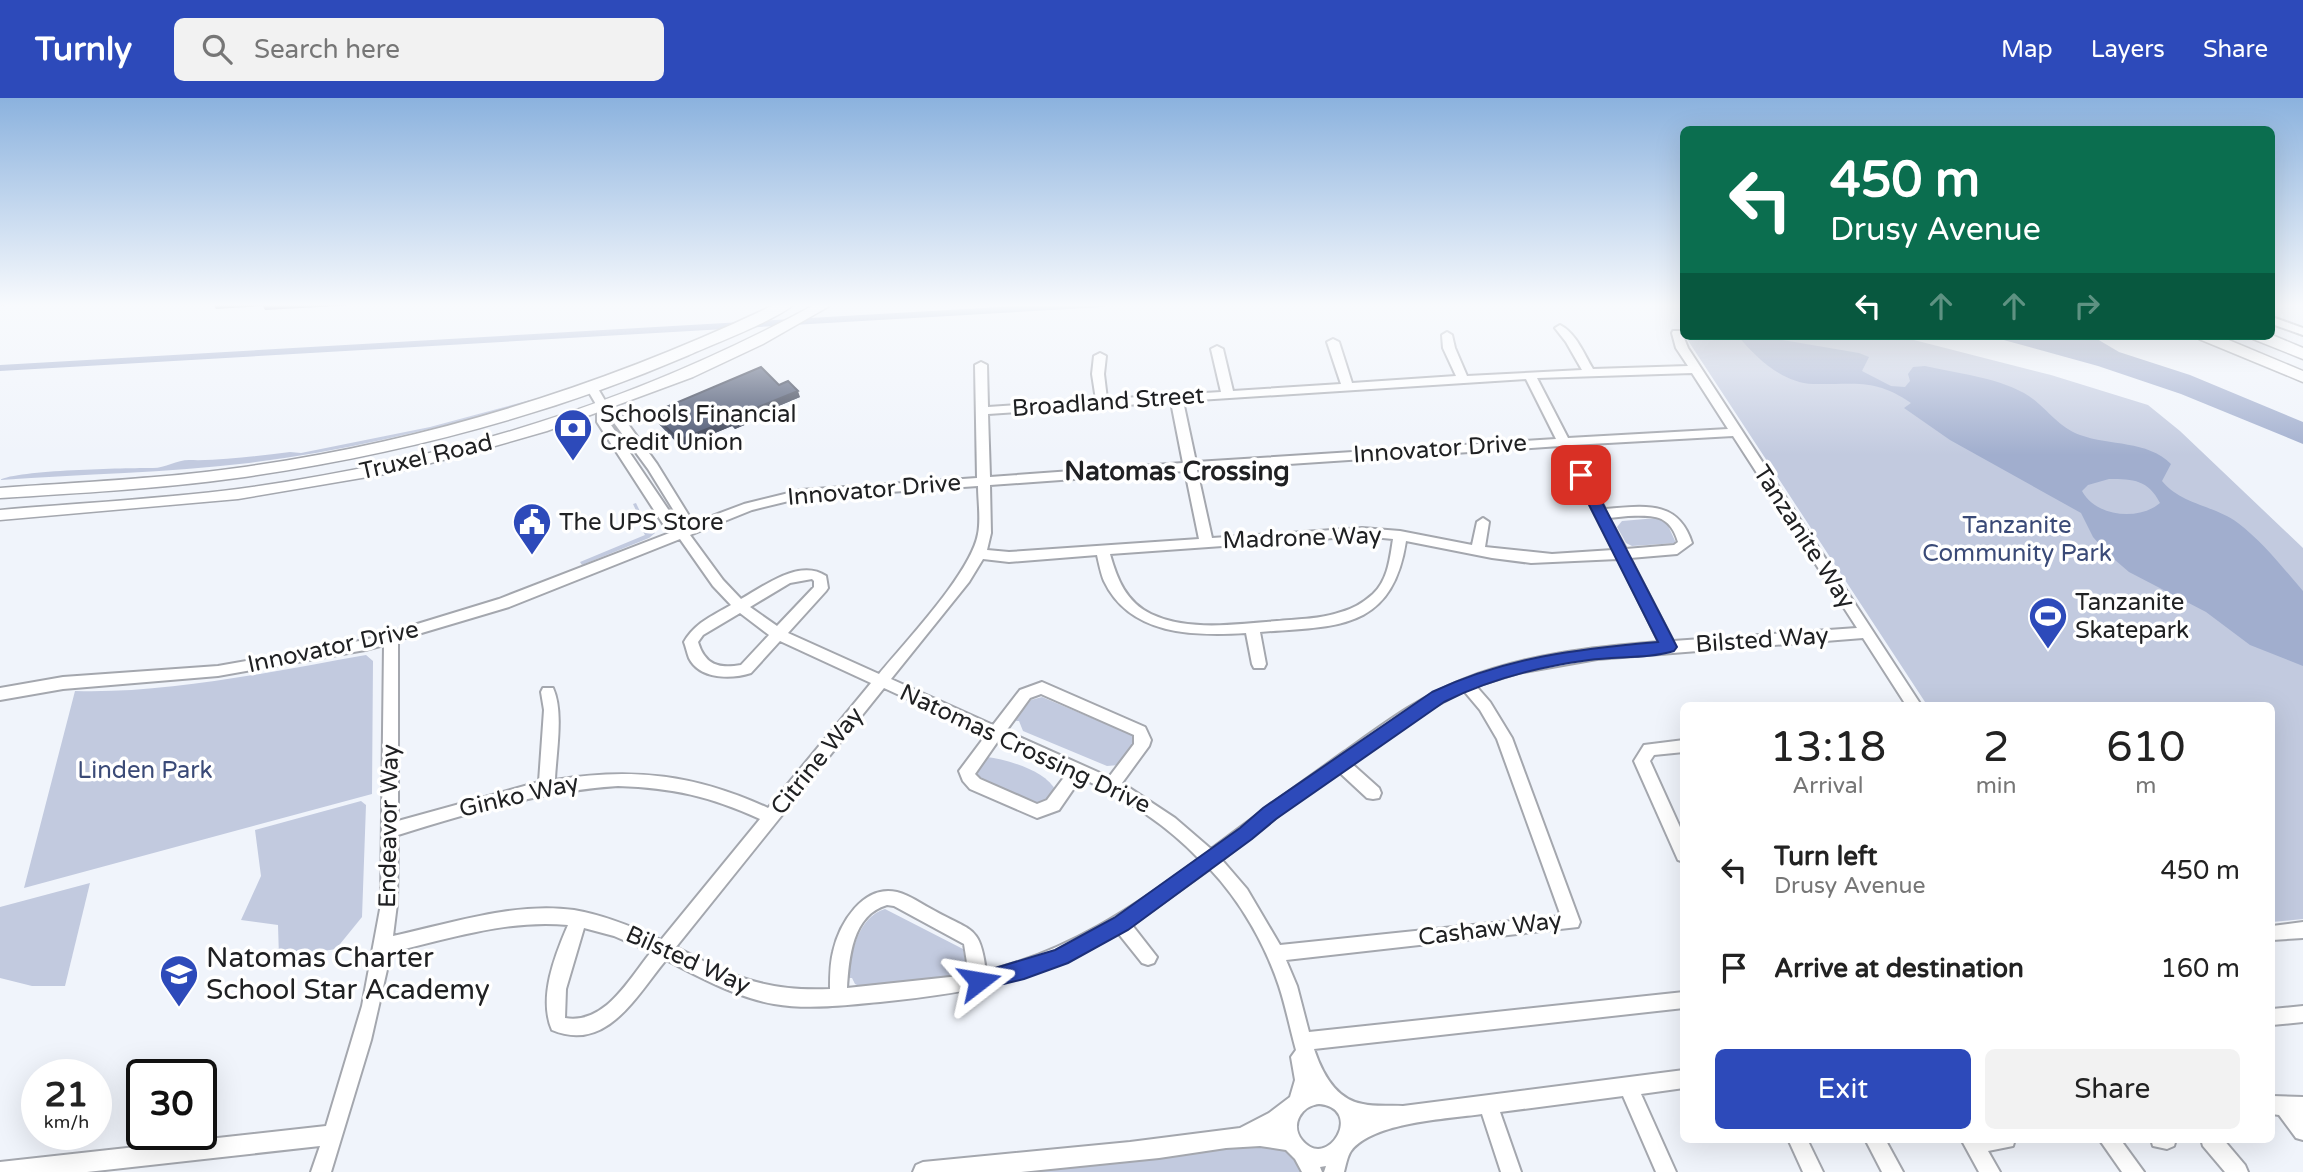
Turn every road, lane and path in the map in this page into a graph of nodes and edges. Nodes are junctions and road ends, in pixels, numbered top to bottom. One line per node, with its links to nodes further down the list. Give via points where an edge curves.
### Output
1 (682, 354): 17 (main road, Truxel Road)
2 (730, 354): 21 (main road, Truxel Road)
3 (1218, 354): 18 (street)
4 (1337, 354): 16 (street)
5 (1452, 354): 15 (street)
6 (1579, 354): 12 (street)
7 (1686, 354): 11 (street, Tanzanite Way)
8 (2248, 354): 14 (highway)
9 (1100, 356): 20 (street)
10 (981, 365): 22 (street, Citrine Way)
11 (1695, 369): 12 (street, Broadland Street); 23 (street, Tanzanite Way)
12 (1589, 372): 13 (street, Broadland Street)
13 (1530, 375): 15 (street, Broadland Street); 24 (street)
14 (2303, 377)
15 (1463, 379): 16 (street, Broadland Street)
16 (1348, 387): 18 (street, Broadland Street)
17 (593, 389): 21 (street, Natomas Crossing Drive); 27 (main road, Truxel Road, via 469,428 326,459 178,479)
18 (1228, 395): 19 (street, Broadland Street)
19 (1176, 398): 20 (street, Broadland Street); 25 (street)
20 (1102, 403): 22 (street, Broadland Street)
21 (603, 407): 29 (main road, Truxel Road, via 481,445 309,483 201,498); 31 (street, Natomas Crossing Drive, via 603,422 670,524)
22 (982, 411): 26 (street, Citrine Way)
23 (1734, 432): 24 (street, Innovator Drive); 40 (street, Tanzanite Way)
24 (1563, 441): 25 (street, Innovator Drive); 28 (street)
25 (1191, 466): 26 (street, Innovator Drive); 33 (street)
26 (983, 480): 31 (street, Innovator Drive, via 801,494 748,507); 37 (street, Citrine Way, via 985,533)
27 (0, 493)
28 (1603, 514): 36 (street); 36 (street, Madrone Way, via 1666,513 1685,538 1683,547 1677,549)
29 (0, 515)
30 (1483, 523): 35 (street)
31 (684, 533): 38 (street, Natomas Crossing Drive); 42 (street, Innovator Drive, via 534,592)
32 (1400, 535): 33 (street, Madrone Way, via 1343,532); 35 (street, Madrone Way); 39 (street, via 1391,581 1366,607 1329,621)
33 (1206, 542): 34 (street, Madrone Way)
34 (1102, 550): 37 (street, Madrone Way); 39 (street, via 1114,591 1148,618 1196,631)
35 (1478, 551): 36 (street, Madrone Way, via 1535,558)
36 (1622, 553): 43 (street)
37 (979, 554): 45 (street, Citrine Way)
38 (739, 607): 41 (street, Natomas Crossing Drive); 41 (street, via 787,579 818,576 821,588); 41 (street, via 693,636 692,651 700,663 717,671 738,672)
39 (1252, 628): 44 (street)
40 (1867, 633): 43 (street, Bilsted Way); 49 (street, Tanzanite Way)
41 (779, 634): 45 (street, Natomas Crossing Drive)
42 (391, 638): 48 (street, Innovator Drive, via 259,666 63,683); 58 (street, Endeavor Way)
43 (1669, 647): 46 (street, Bilsted Way, via 1550,660)
44 (1259, 664)
45 (881, 681): 50 (street, Natomas Crossing Drive); 57 (street, Citrine Way)
46 (1466, 684): 52 (street, Bilsted Way, via 1412,713); 67 (street, Cashaw Way, via 1504,738 1572,922)
47 (548, 692): 55 (street)
48 (0, 694)
49 (1912, 702)
50 (995, 732): 53 (street, Natomas Crossing Drive); 53 (street, via 969,765 968,777 1031,810 1053,805); 54 (street, via 1025,694 1042,688 1136,727 1143,735 1141,746)
51 (1680, 746): 59 (street, via 1649,749 1642,761)
52 (1340, 763): 56 (street); 60 (street, Bilsted Way)
53 (1078, 770): 54 (street, Natomas Crossing Drive)
54 (1112, 785): 60 (street, Natomas Crossing Drive, via 1163,816)
55 (547, 786): 57 (street, Ginko Way, via 614,779 672,782 725,796); 58 (street, Ginko Way)
56 (1373, 793)
57 (771, 817): 66 (street, Citrine Way)
58 (390, 830): 65 (street, Endeavor Way)
59 (1680, 846)
60 (1212, 858): 62 (street, Bilsted Way); 67 (street, Natomas Crossing Drive, via 1251,907)
61 (579, 920): 65 (street, Bilsted Way, via 522,917); 66 (street, Bilsted Way, via 618,928); 66 (street, Citrine Way, via 568,945 553,1013 562,1026 603,1021)
62 (1121, 924): 68 (street); 69 (street, Bilsted Way, via 1061,956)
63 (2303, 930): 64 (street)
64 (2275, 933)
65 (385, 946): 83 (street, Endeavor Way, via 365,1032)
66 (663, 950): 70 (street, Bilsted Way, via 765,994)
67 (1275, 953): 74 (street, Natomas Crossing Drive)
68 (1148, 957)
69 (979, 981): 70 (street, Bilsted Way); 70 (street, via 970,939 897,899 885,897 868,906 844,942)
70 (838, 998)
71 (1680, 1000): 74 (street)
72 (2303, 1014): 73 (street)
73 (2275, 1017)
74 (1302, 1035): 77 (street, Natomas Crossing Drive, via 1314,1075); 78 (street, Natomas Crossing Drive, via 1297,1042 1304,1080)
75 (1680, 1080): 76 (street)
76 (1628, 1086): 79 (street); 98 (street)
77 (1335, 1102): 78 (street, via 1308,1096); 81 (street, via 1364,1114); 90 (street, via 1349,1120)
78 (1295, 1104): 84 (street, via 1276,1120); 91 (street, via 1287,1123)
79 (1488, 1105): 81 (street); 97 (street)
80 (2281, 1105): 82 (street)
81 (1403, 1115): 90 (street, via 1363,1130)
82 (2303, 1131)
83 (332, 1135): 92 (street); 93 (street, Endeavor Way)
84 (1242, 1137): 91 (street, via 1271,1137); 94 (street)
85 (1799, 1143): 99 (street)
86 (1876, 1143): 100 (street)
87 (1972, 1143): 101 (street)
88 (2111, 1143): 102 (street)
89 (2213, 1143): 103 (street)
90 (1344, 1145): 91 (street, via 1322,1157); 96 (street)
91 (1297, 1146): 95 (street)
92 (0, 1172)
93 (321, 1172)
94 (923, 1172)
95 (1312, 1172)
96 (1334, 1172)
97 (1511, 1172)
98 (1667, 1172)
99 (1813, 1172)
100 (1893, 1172)
101 (1990, 1172)
102 (2134, 1172)
103 (2238, 1172)

